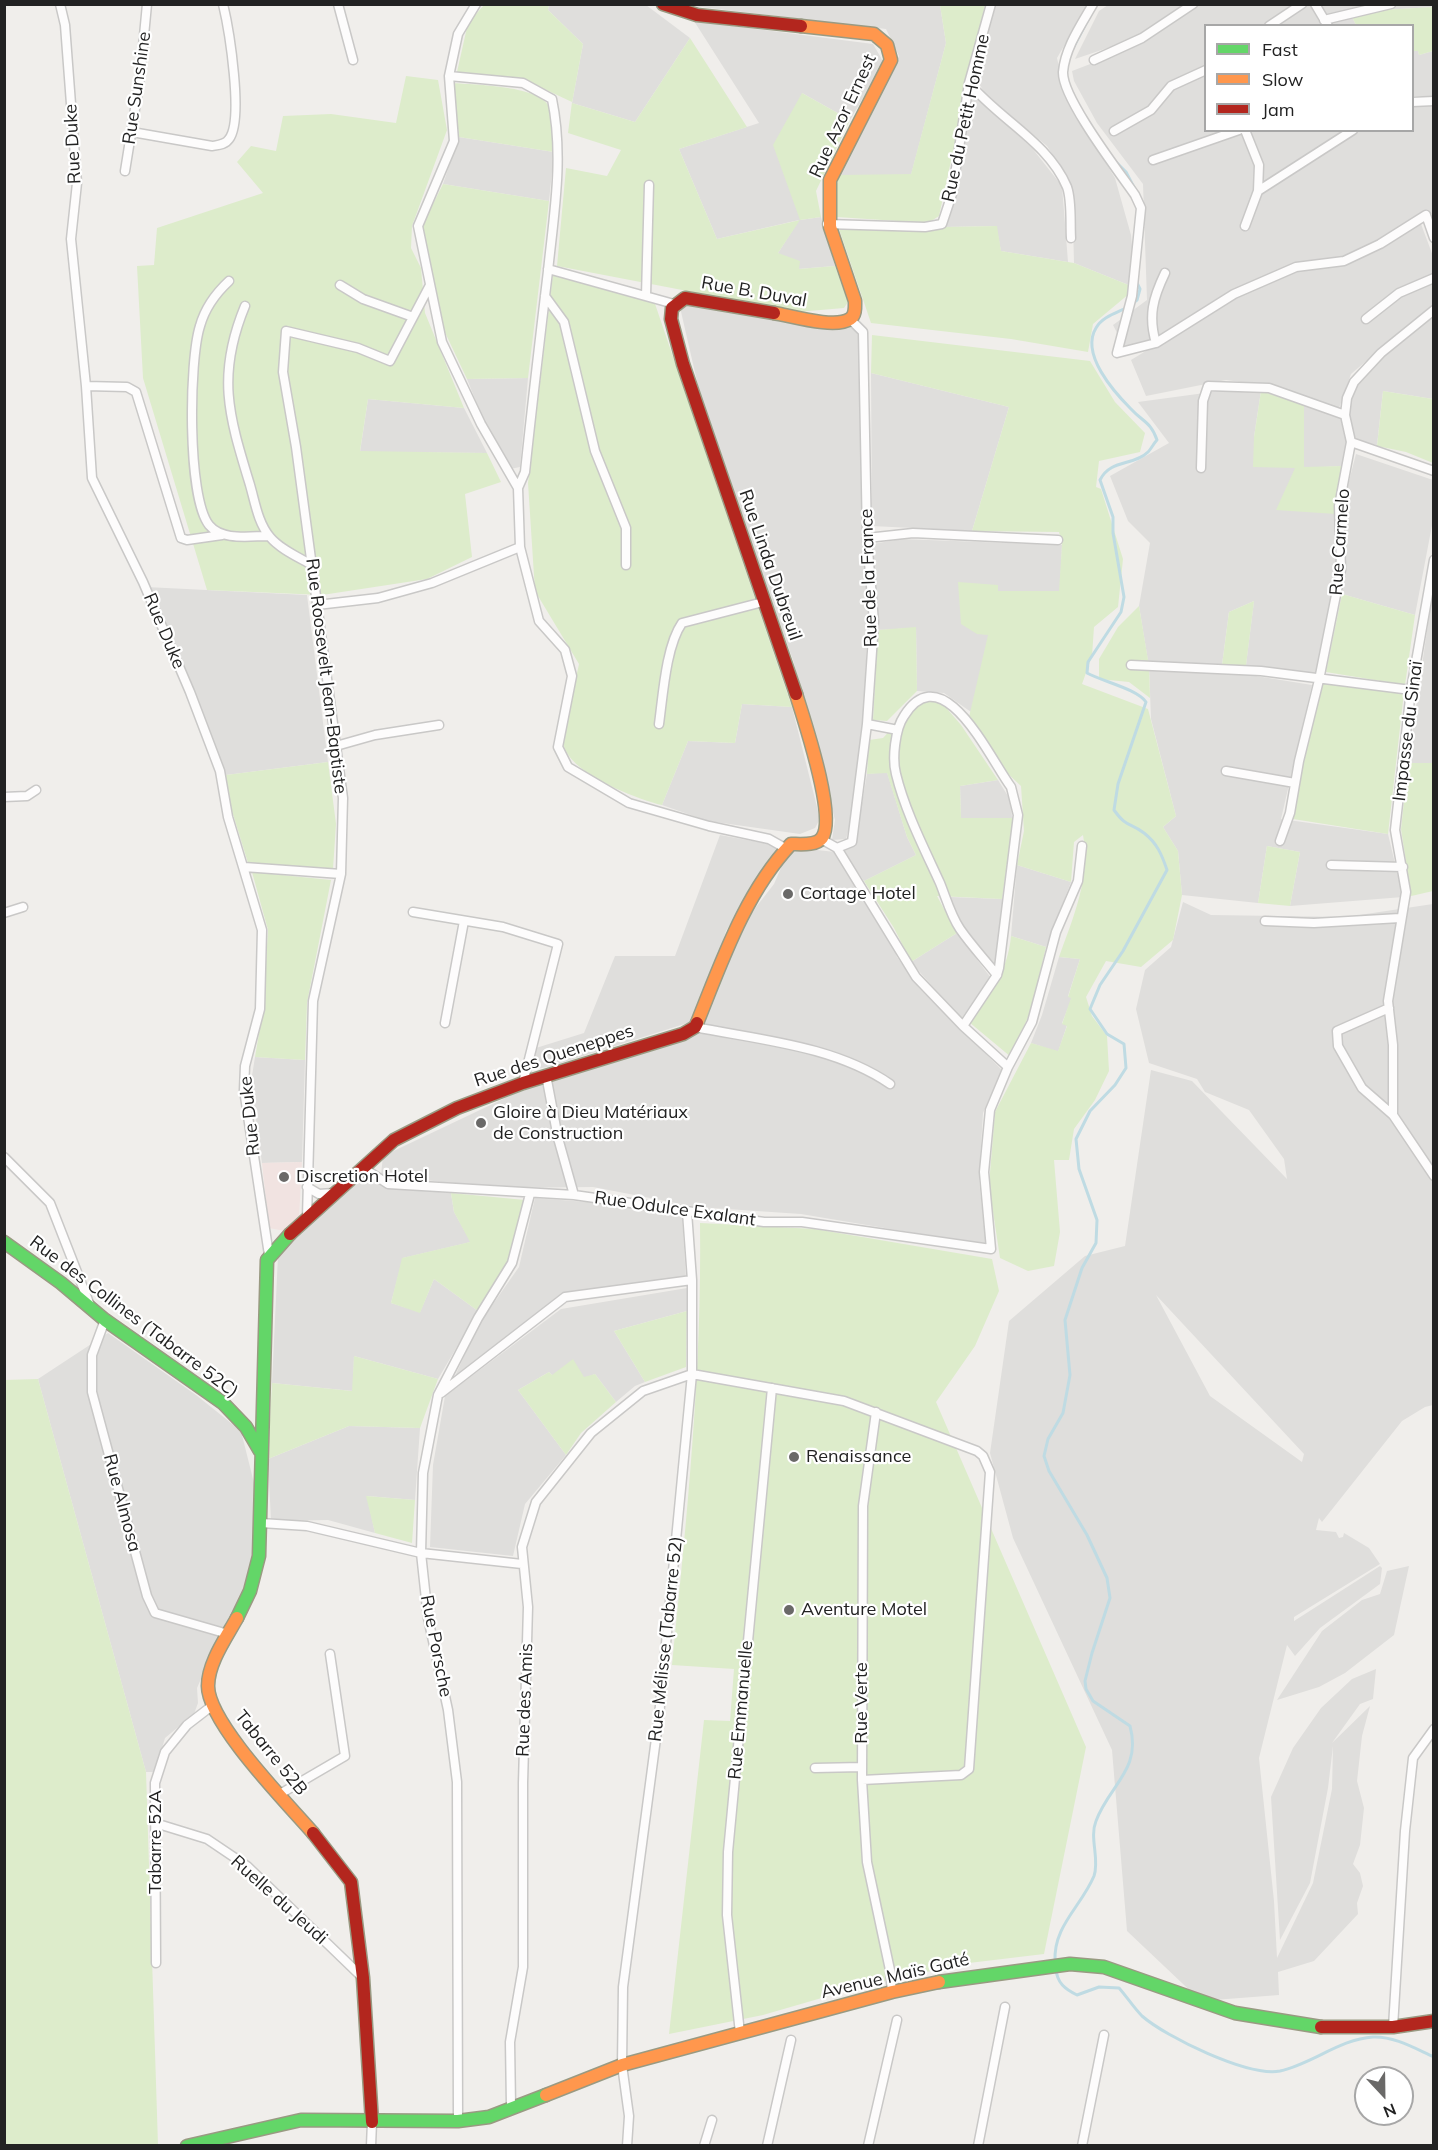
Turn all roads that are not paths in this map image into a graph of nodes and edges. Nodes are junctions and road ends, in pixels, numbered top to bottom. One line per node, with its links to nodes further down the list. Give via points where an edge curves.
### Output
1 (60, 4): 51 (street, Rue Duke, via 77,183 70,239)
2 (147, 4): 23 (street, Rue Sunshine, via 146,40)
3 (338, 4): 15 (street)
4 (476, 4): 18 (street, via 458,34)
5 (663, 4): 32 (street, Rue Azor Ernest, via 697,15 874,34 887,44 891,60 830,180)
6 (991, 4): 19 (street, Rue du Petit Homme)
7 (1093, 4): 50 (street, via 1070,47 1063,76 1075,105 1140,208 1132,296 1117,353)
8 (1193, 4): 16 (street, via 1142,38)
9 (1302, 4): 14 (street)
10 (1315, 4): 13 (street)
11 (1391, 4): 13 (street)
12 (226, 5): 23 (street, via 233,56 234,123 229,139 212,146)
13 (1326, 23)
14 (1272, 24)
15 (353, 60)
16 (1094, 60)
17 (1204, 71): 22 (street, via 1171,86 1151,110)
18 (449, 76): 36 (street, via 523,83 552,99 559,131 559,174); 41 (street, via 454,141 418,226)
19 (969, 83): 32 (street, Rue du Petit Homme, via 952,194 942,224); 34 (street, via 988,106 1041,147 1067,189)
20 (1434, 101): 21 (street)
21 (1414, 102)
22 (1114, 131)
23 (132, 132): 28 (street, Rue Sunshine)
24 (1233, 132): 27 (street)
25 (1246, 132): 30 (street, via 1259,165)
26 (1350, 132): 30 (street)
27 (1153, 160)
28 (125, 171)
29 (649, 185): 43 (street)
30 (1258, 191): 33 (street)
31 (1430, 214): 35 (street); 50 (street, via 1344,261 1296,267 1234,294)
32 (827, 224): 48 (street, Rue Azor Ernest, via 855,301 855,313)
33 (1245, 226)
34 (1071, 238)
35 (1434, 238)
36 (548, 269): 42 (street); 43 (street, Rue B. Duval)
37 (1165, 273): 50 (street, via 1152,306)
38 (1434, 278): 49 (street, via 1399,293)
39 (229, 281): 57 (street, via 205,311 199,330 193,412 194,481 203,514)
40 (340, 285): 47 (street, via 363,299)
41 (430, 285): 47 (street, Rue Roosevelt Jean-Baptiste); 56 (street, via 442,342 481,424)
42 (545, 296): 56 (street, via 525,471); 64 (street, via 564,322 595,451 626,528)
43 (646, 296): 44 (street, Rue B. Duval)
44 (674, 304): 48 (street, Rue B. Duval, via 685,298 832,323); 65 (street, Rue Linda Dubreuil, via 671,319 683,364)
45 (245, 306): 58 (street, via 232,338 226,385 233,429 259,516)
46 (1434, 310): 52 (street, Rue Carmelo, via 1381,353 1354,382)
47 (413, 317): 63 (street, Rue Roosevelt Jean-Baptiste, via 390,361 358,348 286,331 283,372)
48 (850, 319): 59 (street, Rue de la France, via 862,332)
49 (1366, 319)
50 (1156, 343)
51 (86, 386): 57 (street, via 127,387 136,392 181,538); 85 (street, Rue Duke, via 92,478 143,582 190,692 220,771 228,817)
52 (1345, 415): 53 (street, Rue Carmelo); 54 (street, via 1269,388 1208,386 1203,401)
53 (1351, 442): 55 (street); 68 (street, Rue Carmelo, via 1339,506 1341,570)
54 (1201, 468)
55 (1434, 471)
56 (518, 488): 61 (street)
57 (222, 535): 58 (street)
58 (269, 536): 63 (street)
59 (867, 538): 60 (street, via 913,533); 71 (street, Rue de la France, via 874,622)
60 (1058, 540)
61 (520, 547): 66 (street, via 432,583 378,598); 82 (street, via 539,621 565,650 572,676 558,747 568,767 629,803 769,839)
62 (1434, 560): 69 (street, Impasse du Sinaï)
63 (312, 565): 66 (street, Rue Roosevelt Jean-Baptiste)
64 (626, 565)
65 (763, 602): 70 (street, via 682,623 665,679); 79 (street, Rue Linda Dubreuil, via 810,739 827,815)
66 (317, 605): 74 (street, Rue Roosevelt Jean-Baptiste)
67 (1131, 665): 68 (street, via 1261,671)
68 (1319, 680): 69 (street); 76 (street, Rue Carmelo)
69 (1411, 690): 86 (street, Impasse du Sinaï, via 1395,830)
70 (659, 724)
71 (867, 724): 73 (street); 83 (street, Rue de la France, via 852,842)
72 (439, 725): 74 (street)
73 (897, 730): 94 (street, via 895,771 916,831 959,927); 94 (street, via 903,716 920,699 936,697 950,702 963,714 1011,787 1018,815)
74 (336, 746): 87 (street, Rue Roosevelt Jean-Baptiste, via 343,798)
75 (1226, 771): 76 (street)
76 (1295, 783): 80 (street, Rue Carmelo)
77 (36, 790): 78 (street, via 27,796)
78 (4, 797)
79 (821, 839): 82 (street); 83 (street)
80 (1281, 840)
81 (1082, 846): 99 (street, via 1078,880 1056,932 1032,1022)
82 (785, 848): 98 (street, via 732,935)
83 (837, 848): 97 (street, via 910,969)
84 (1330, 865): 86 (street)
85 (244, 867): 87 (street); 114 (street, Rue Duke, via 262,930 260,1009 245,1066 244,1090)
86 (1403, 867): 91 (street, Impasse du Sinaï, via 1406,892)
87 (341, 874): 107 (street, Rue Roosevelt Jean-Baptiste, via 312,1001)
88 (23, 907): 90 (street)
89 (413, 912): 92 (street)
90 (4, 913)
91 (1400, 918): 93 (street, via 1314,923); 95 (street, Impasse du Sinaï)
92 (464, 921): 96 (street); 101 (street, via 503,927 558,944)
93 (1265, 921)
94 (997, 975): 97 (street)
95 (1389, 1008): 103 (street, Impasse du Sinaï, via 1394,1054); 103 (street, via 1337,1030 1335,1036 1362,1088)
96 (445, 1023)
97 (963, 1026): 99 (street)
98 (695, 1027): 100 (street, Rue des Queneppes); 102 (street, via 828,1055 869,1070)
99 (1008, 1067): 111 (street, Rue Odulce Exalant, via 990,1110 984,1173 991,1249 802,1222 764,1222)
100 (546, 1075): 101 (street, Rue des Queneppes); 110 (street)
101 (523, 1083): 105 (street, Rue des Queneppes, via 457,1108 394,1140)
102 (890, 1084)
103 (1393, 1115): 106 (street)
104 (4, 1157): 116 (street, via 50,1203)
105 (362, 1167): 108 (street, Rue des Queneppes); 109 (street, Rue Odulce Exalant, via 388,1184)
106 (1434, 1176)
107 (307, 1187): 108 (street, via 319,1194); 112 (street, Rue Roosevelt Jean-Baptiste)
108 (333, 1193): 112 (street, Rue des Queneppes)
109 (530, 1194): 110 (street, Rue Odulce Exalant); 120 (street, Rue Porsche, via 512,1263)
110 (574, 1195): 111 (street, Rue Odulce Exalant)
111 (687, 1212): 115 (street, Rue Mélisse (Tabarre 52))
112 (307, 1216): 114 (street, Rue des Queneppes)
113 (4, 1242): 116 (street, Rue des Collines (Tabarre 52C))
114 (269, 1255): 122 (street, Tabarre 52B)
115 (692, 1280): 118 (street, Rue Mélisse (Tabarre 52)); 120 (street, via 565,1297)
116 (92, 1308): 117 (street, Rue des Collines (Tabarre 52C))
117 (105, 1320): 122 (street, Rue des Collines (Tabarre 52C), via 223,1403 246,1427); 126 (street, Rue Almosa, via 92,1355 92,1392 147,1596 156,1613)
118 (692, 1374): 119 (street); 125 (street, Rue des Amis, via 643,1391 591,1433 536,1502 522,1547); 145 (street, Rue Mélisse (Tabarre 52), via 659,1716 623,1987)
119 (772, 1388): 121 (street, via 844,1401); 142 (street, Rue Emmanuelle, via 728,1852 727,1915)
120 (438, 1395): 124 (street, Rue Porsche, via 423,1473)
121 (876, 1412): 130 (street, Rue Verte, via 863,1506); 132 (street, via 977,1450 990,1472 969,1769 961,1775)
122 (260, 1452): 123 (street, Tabarre 52B)
123 (261, 1523): 124 (street, via 307,1526); 126 (street, Tabarre 52B, via 259,1556 250,1591)
124 (421, 1553): 125 (street); 148 (street, Rue Porsche, via 428,1618 448,1710 457,1782)
125 (522, 1564): 146 (street, Rue des Amis, via 528,1607 523,1967 510,2042)
126 (228, 1634): 128 (street, Tabarre 52B, via 213,1665 208,1687)
127 (330, 1654): 133 (street, via 345,1756)
128 (213, 1705): 133 (street, Tabarre 52B, via 240,1749); 134 (street, Tabarre 52A, via 188,1725 165,1752 155,1783)
129 (1434, 1729): 141 (street, via 1413,1758)
130 (862, 1767): 131 (street); 132 (street, Rue Verte)
131 (815, 1768)
132 (862, 1780): 137 (street, Rue Verte, via 867,1863)
133 (280, 1794): 136 (street, Tabarre 52B, via 351,1882)
134 (155, 1823): 135 (street, Tabarre 52A); 136 (street, Ruelle du Jeudi, via 207,1839 247,1866)
135 (156, 1964)
136 (363, 1978): 149 (street, Tabarre 52B)
137 (892, 1992): 141 (street, Avenue Maïs Gaté, via 1054,1966 1104,1967 1235,2013 1329,2028); 142 (street, Avenue Maïs Gaté)
138 (1005, 2007): 156 (street)
139 (897, 2020): 155 (street)
140 (1434, 2021): 141 (street, Avenue Maïs Gaté)
141 (1393, 2027)
142 (740, 2033): 145 (street, Avenue Maïs Gaté)
143 (1104, 2035): 157 (street)
144 (791, 2040): 154 (street)
145 (622, 2065): 146 (street, Avenue Maïs Gaté); 152 (street, Rue Mélisse (Tabarre 52), via 629,2116)
146 (511, 2106): 148 (street, Avenue Maïs Gaté, via 489,2117)
147 (712, 2120): 153 (street)
148 (458, 2121): 149 (street, Avenue Maïs Gaté)
149 (372, 2122): 150 (street, Avenue Maïs Gaté, via 301,2120); 151 (street)
150 (186, 2145)
151 (371, 2145)
152 (627, 2145)
153 (704, 2145)
154 (768, 2145)
155 (868, 2145)
156 (978, 2145)
157 (1082, 2145)

